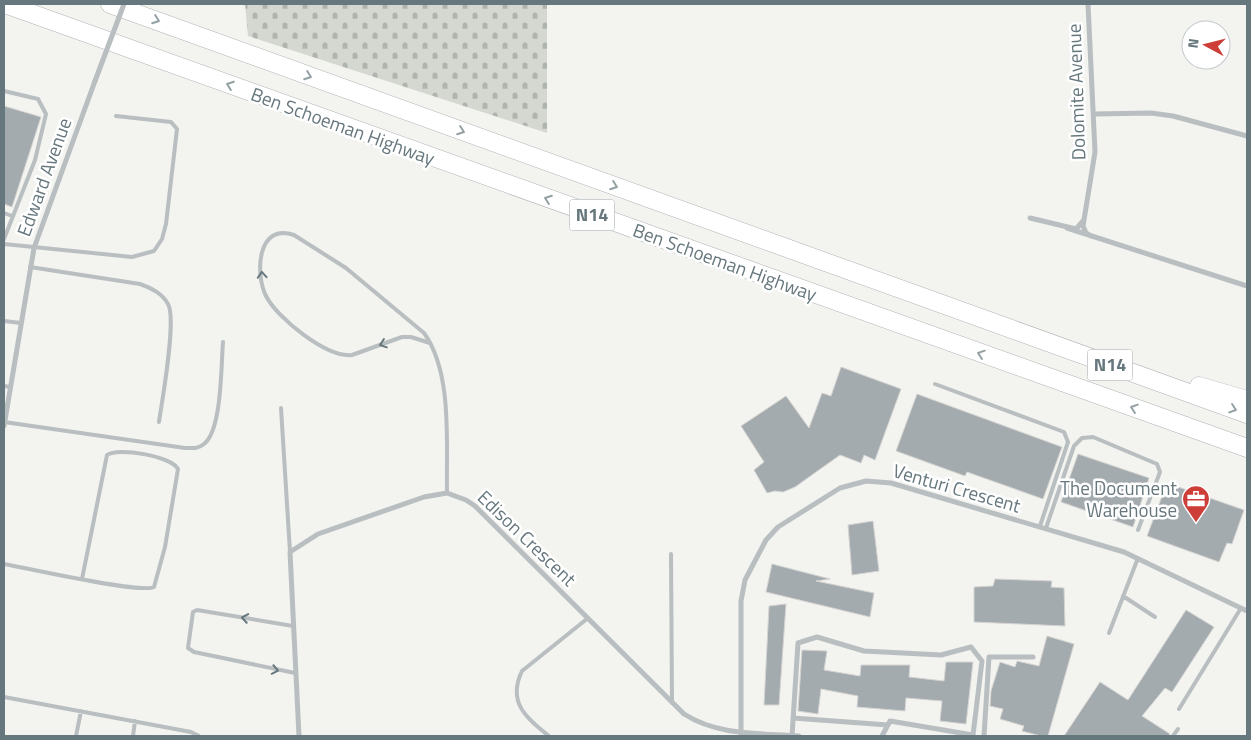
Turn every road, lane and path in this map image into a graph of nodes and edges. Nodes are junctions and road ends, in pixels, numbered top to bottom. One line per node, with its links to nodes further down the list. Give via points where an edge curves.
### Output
1 (5, 4): 33 (highway, Ben Schoeman Highway / N14, one-way to 1)
2 (110, 4): 20 (highway, Ben Schoeman Highway / N14, one-way to 20)
3 (124, 4): 17 (street, Edward Avenue, bridge)
4 (1088, 4): 6 (street, Dolomite Avenue)
5 (4, 91): 10 (lane, via 38,99 46,114 35,160)
6 (1094, 114): 8 (street, via 1173,116); 12 (street, Dolomite Avenue, via 1094,166)
7 (116, 116): 17 (lane, via 171,122 177,130 166,224 158,246 154,251 132,257)
8 (1247, 136)
9 (4, 213): 10 (lane)
10 (12, 216): 15 (lane)
11 (1030, 218): 13 (street)
12 (1084, 218): 13 (street, via 1076,229); 14 (street, via 1084,231)
13 (1067, 228): 14 (street)
14 (1091, 236): 19 (street)
15 (4, 239)
16 (4, 244): 17 (lane)
17 (34, 248): 18 (street, Edward Avenue)
18 (30, 267): 22 (street, Edward Avenue); 32 (lane, via 140,284 153,289 169,304 171,329)
19 (1247, 286)
20 (974, 315): 28 (highway); 30 (highway, Ben Schoeman Highway / N14, one-way to 30)
21 (4, 321): 22 (lane)
22 (21, 323): 27 (street, Edward Avenue)
23 (224, 342): 31 (lane, via 214,425 208,441 199,447 176,447)
24 (430, 343): 24 (lane, one-way to 24, via 402,337 352,355 330,351 290,324 266,296 262,271 264,245 270,236 284,232 319,249 418,328); 37 (lane, via 439,361 446,413)
25 (935, 384): 38 (lane, via 1064,432 1068,442)
26 (4, 386): 27 (lane)
27 (10, 387): 31 (street, Edward Avenue)
28 (1247, 400)
29 (281, 408): 41 (lane)
30 (1247, 414)
31 (4, 422): 34 (street, Edward Avenue)
32 (159, 422)
33 (1180, 424): 35 (highway, Ben Schoeman Highway / N14); 36 (highway)
34 (4, 426)
35 (1247, 448)
36 (1247, 455)
37 (447, 493): 41 (street, Edison Crescent, via 424,497 318,534); 50 (street, Edison Crescent, via 475,506)
38 (1040, 526): 39 (street, Venturi Crescent); 63 (street, Venturi Crescent, via 891,483 866,481 840,488 778,527 766,540 743,588 740,615)
39 (1046, 528): 40 (lane, via 1074,446 1082,438 1093,437 1158,464 1160,472); 43 (street, Venturi Crescent)
40 (1138, 530)
41 (290, 552): 51 (street)
42 (671, 554): 56 (lane)
43 (1138, 558): 46 (lane); 47 (street, Venturi Crescent)
44 (4, 564): 45 (lane)
45 (82, 579): 45 (lane, via 107,456 119,452 156,456 172,462 178,469 178,475 165,547 154,586 147,589)
46 (1123, 596): 49 (lane); 52 (lane)
47 (1241, 608): 48 (street, Venturi Crescent); 57 (lane)
48 (1247, 611)
49 (1155, 617)
50 (588, 618): 56 (street, Edison Crescent); 68 (lane, via 522,671 517,681 517,698 526,718)
51 (293, 626): 54 (street); 54 (lane, one-way to 54, via 197,610 193,612 188,648)
52 (1109, 634)
53 (1033, 657): 72 (street, via 989,657)
54 (295, 673): 67 (street)
55 (4, 697): 58 (lane)
56 (672, 703): 63 (street, Edison Crescent, via 696,721)
57 (1179, 709)
58 (81, 710): 60 (lane); 64 (lane)
59 (793, 718): 61 (street); 61 (street, via 798,643 817,637 864,651 941,655 971,647 982,661 973,735 890,721); 69 (street)
60 (135, 721): 65 (lane); 66 (lane)
61 (888, 725): 71 (street)
62 (1178, 729): 73 (lane)
63 (741, 734): 69 (street, Edison Crescent)
64 (76, 736)
65 (133, 736)
66 (199, 736)
67 (299, 736)
68 (549, 736)
69 (792, 736): 70 (street, Edison Crescent)
70 (800, 736)
71 (882, 736)
72 (984, 736)
73 (1173, 736)

